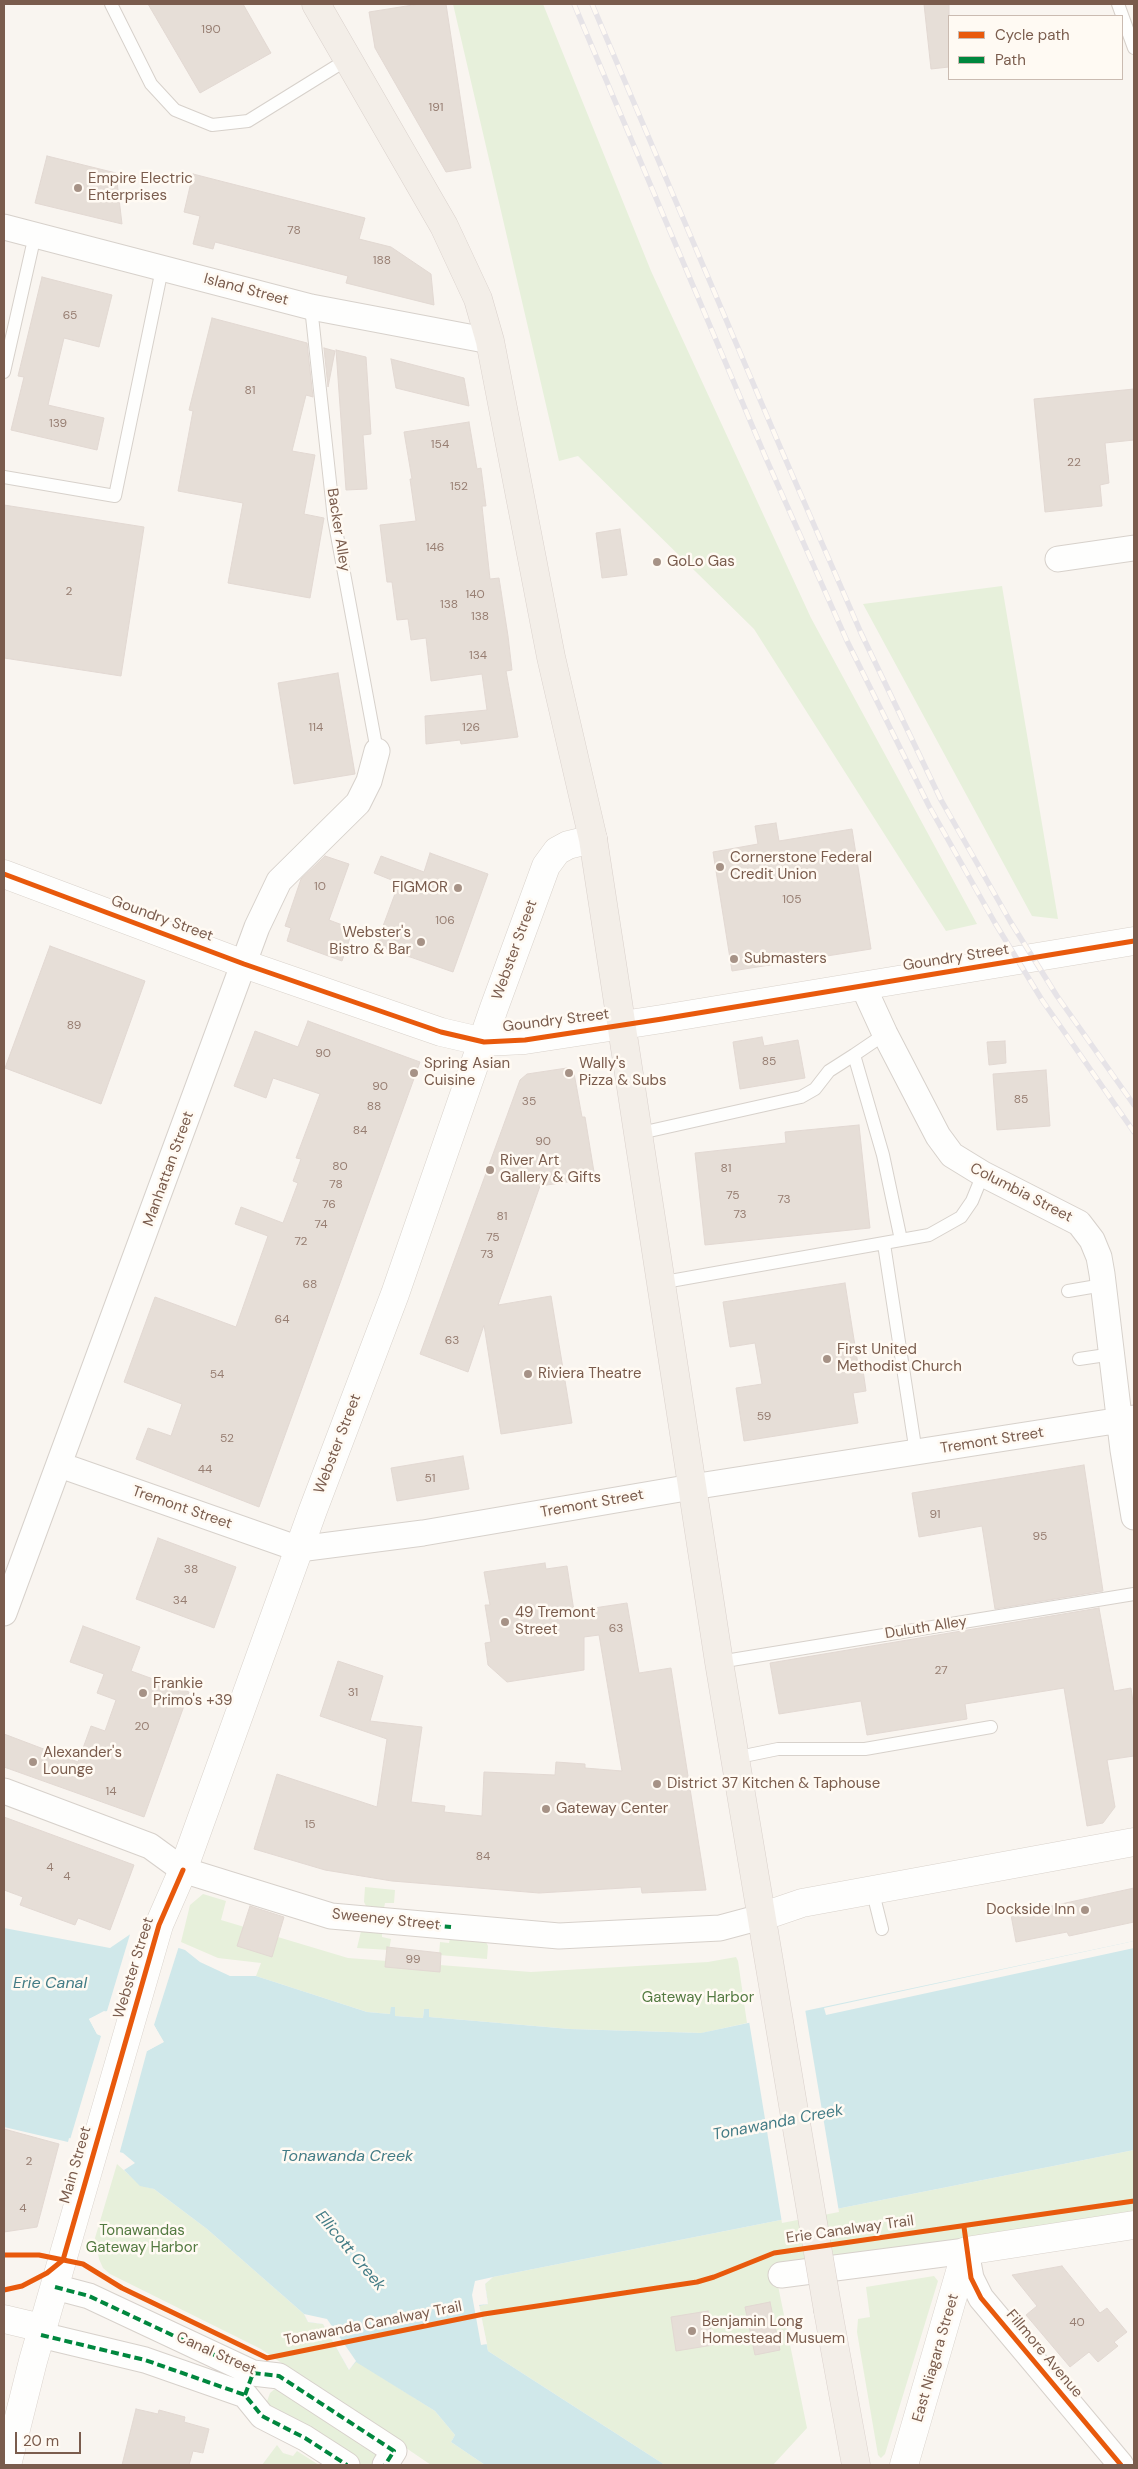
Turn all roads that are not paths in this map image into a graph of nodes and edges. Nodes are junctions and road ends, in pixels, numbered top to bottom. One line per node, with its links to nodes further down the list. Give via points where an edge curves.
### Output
1 (111, 4): 5 (lane, via 151,84 175,110 212,124 248,121)
2 (316, 4): 5 (main road)
3 (1123, 18): 4 (lane)
4 (1134, 48)
5 (348, 59): 10 (main road, via 444,226 478,298)
6 (4, 227): 7 (street, Island Street)
7 (35, 235): 8 (street, Island Street); 11 (lane)
8 (162, 269): 9 (street, Island Street); 12 (lane, via 115,496)
9 (310, 307): 10 (street, Island Street); 15 (lane, Backer Alley, via 334,519)
10 (490, 341): 16 (main road, via 551,657)
11 (4, 372)
12 (4, 477)
13 (1134, 548): 14 (street)
14 (1058, 559)
15 (377, 751): 19 (street, Manhattan Street, via 369,781 358,803 279,881 257,926)
16 (593, 839): 21 (main road); 23 (street, Webster Street, via 568,845 551,858)
17 (4, 874): 19 (street, Goundry Street)
18 (1134, 941): 20 (street, Goundry Street)
19 (244, 964): 23 (street, Goundry Street, via 441,1032); 36 (street, Manhattan Street)
20 (863, 986): 21 (street, Goundry Street); 22 (street, Columbia Street)
21 (620, 1026): 23 (street, Goundry Street, via 525,1040); 25 (main road)
22 (885, 1034): 24 (lane); 26 (street, Columbia Street, via 938,1136 952,1155)
23 (484, 1042): 39 (street, Webster Street, via 395,1294)
24 (854, 1055): 25 (lane, via 829,1071 816,1089 801,1097); 27 (lane, via 883,1156)
25 (636, 1134): 29 (main road)
26 (983, 1174): 27 (lane, via 972,1201 961,1217 929,1235); 30 (street, Columbia Street, via 1080,1223 1099,1257)
27 (900, 1240): 28 (lane)
28 (884, 1244): 29 (lane); 35 (lane)
29 (659, 1283): 37 (main road)
30 (1103, 1285): 31 (lane); 32 (street, Columbia Street)
31 (1068, 1291)
32 (1113, 1354): 33 (lane); 34 (street, Columbia Street)
33 (1079, 1359)
34 (1127, 1419): 35 (street, Tremont Street); 38 (street, Columbia Street)
35 (916, 1453): 37 (street, Tremont Street)
36 (60, 1465): 39 (street, Tremont Street); 41 (street, Manhattan Street)
37 (692, 1487): 39 (street, Tremont Street, via 423,1533); 42 (main road)
38 (1134, 1517)
39 (299, 1549): 47 (street, Webster Street)
40 (1134, 1594): 42 (lane, Duluth Alley)
41 (4, 1613)
42 (719, 1662): 44 (main road)
43 (991, 1728): 44 (lane, via 866,1748 778,1749)
44 (734, 1758): 49 (main road)
45 (4, 1791): 47 (street, Sweeney Street, via 150,1846)
46 (1134, 1842): 48 (street)
47 (182, 1870): 49 (street, Sweeney Street, via 331,1916 385,1922 558,1936 720,1928); 51 (street, Webster Street, via 159,1925)
48 (872, 1890): 49 (street, via 802,1903); 50 (lane)
49 (760, 1917): 62 (main road, bridge)
50 (882, 1929)
51 (115, 2076): 55 (street, Main Street)
52 (1134, 2225): 53 (street)
53 (966, 2250): 54 (street); 63 (street, East Niagara Street); 64 (street, Fillmore Avenue, via 972,2278 981,2298)
54 (781, 2275)
55 (55, 2287): 57 (street, Main Street); 58 (street, Canal Street, via 89,2296)
56 (4, 2319): 57 (street)
57 (42, 2332): 58 (street, Canal Street); 60 (street, Main Street)
58 (249, 2384): 59 (street, Canal Street, via 279,2376); 61 (street, Canal Street, via 262,2416)
59 (389, 2458)
60 (7, 2465)
61 (347, 2465)
62 (856, 2465)
63 (904, 2465)
64 (1121, 2465)

